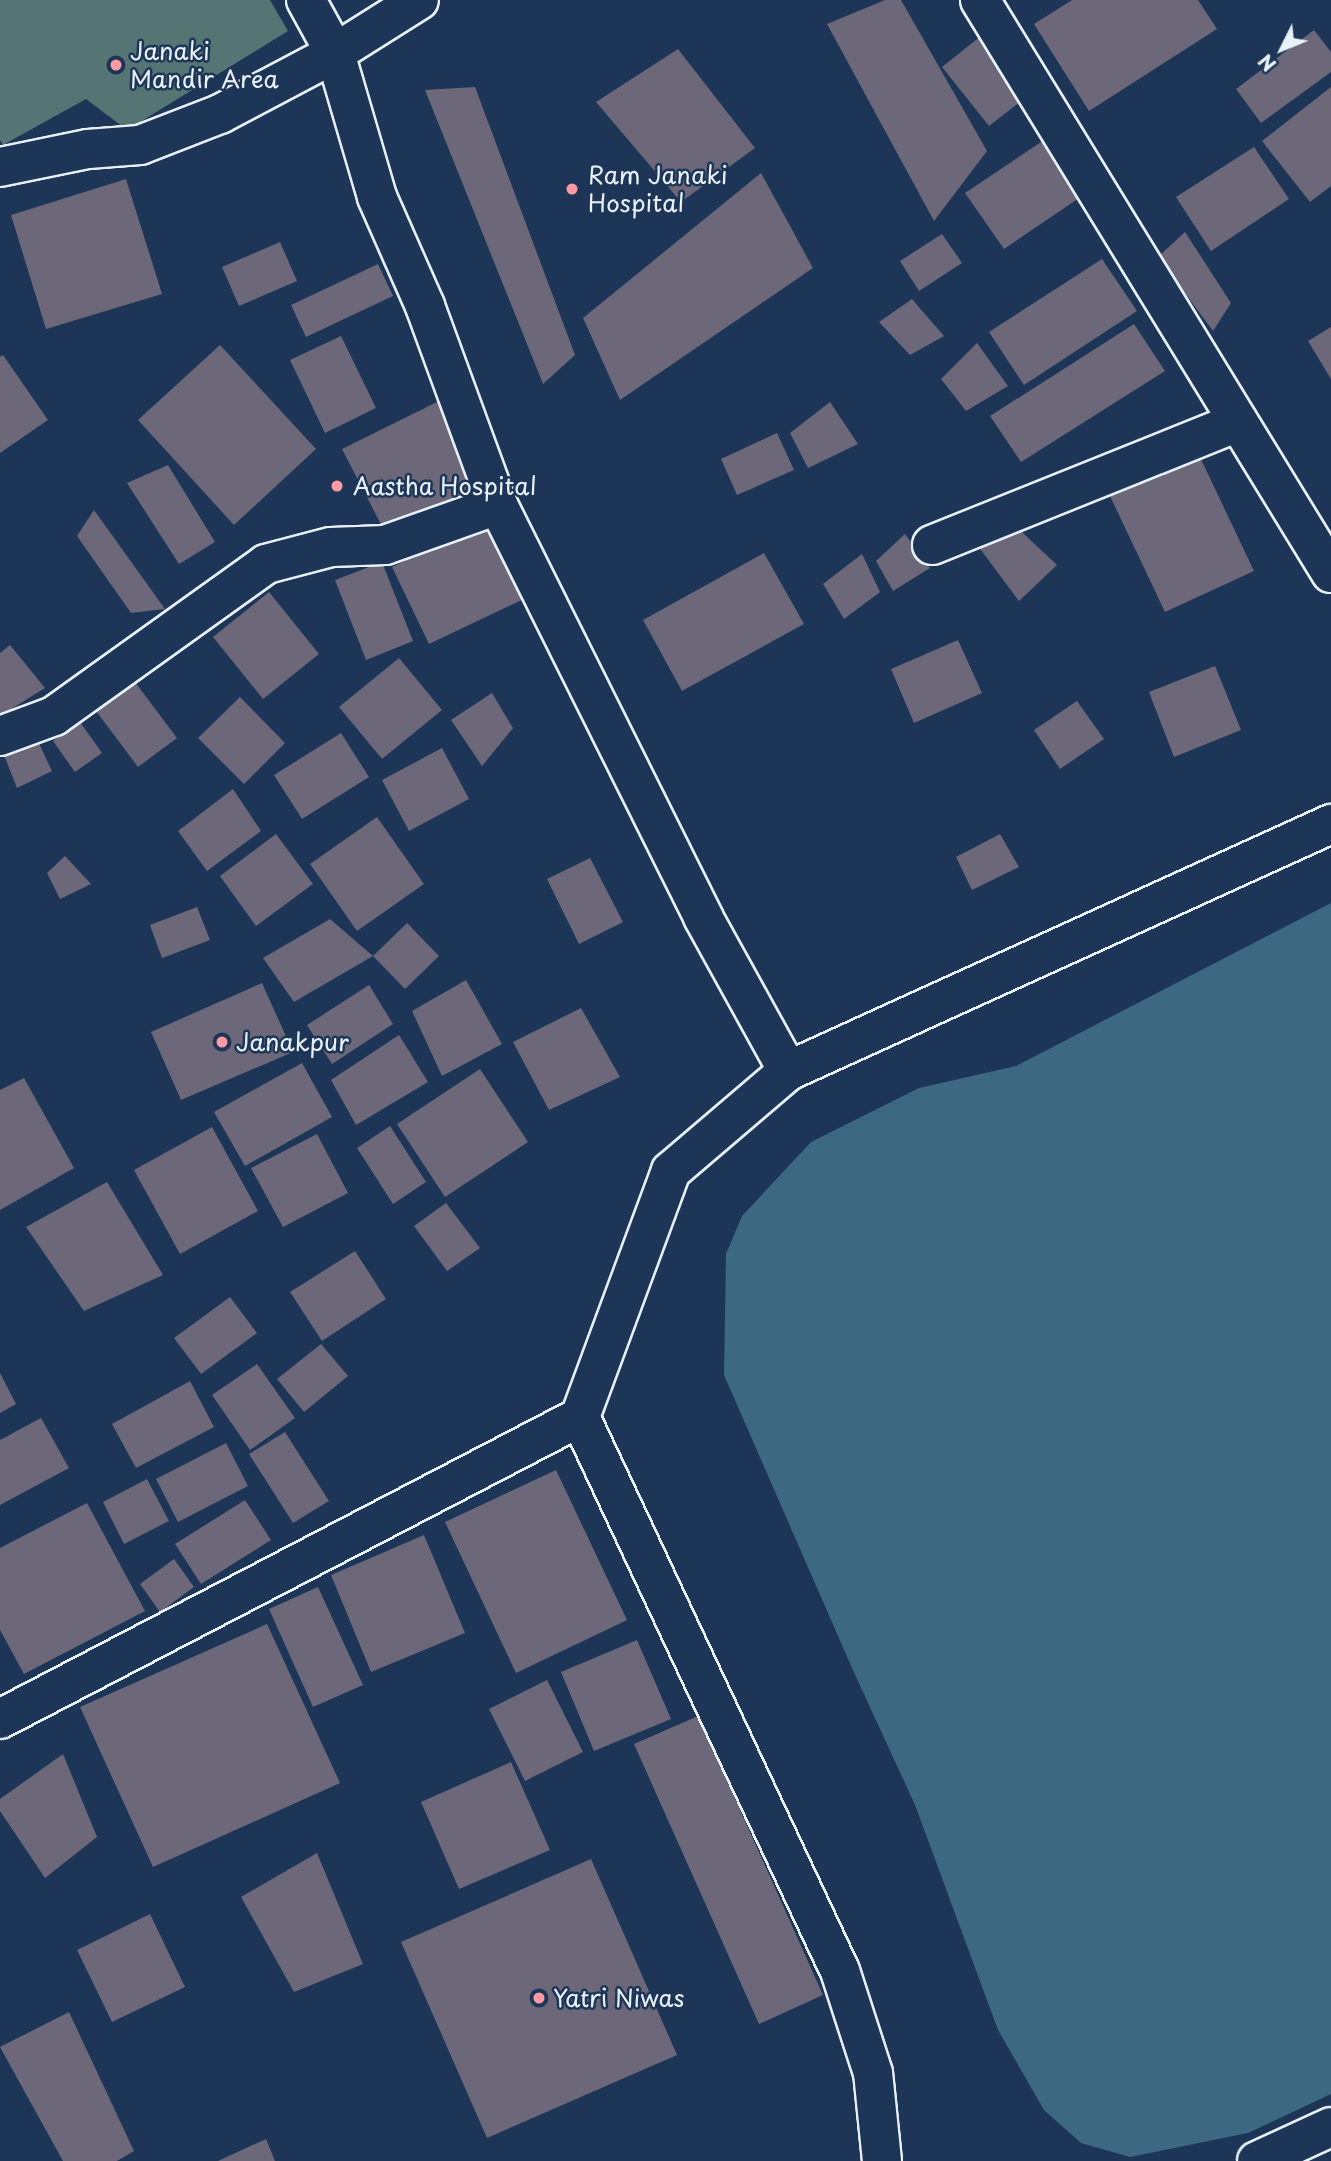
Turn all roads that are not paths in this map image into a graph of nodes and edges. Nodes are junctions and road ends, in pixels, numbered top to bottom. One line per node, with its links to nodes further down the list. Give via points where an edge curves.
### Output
1 (306, 0): 4 (street)
2 (419, 0): 4 (street)
3 (980, 0): 6 (street)
4 (335, 53): 5 (street, via 220,114 141,145 88,149); 7 (street, via 377,197 425,306)
5 (0, 167)
6 (1238, 422): 8 (street); 9 (street)
7 (498, 506): 10 (street, via 386,545 331,547 266,564 54,716); 12 (street, via 703,917)
8 (932, 545)
9 (1331, 573)
10 (0, 736)
11 (1331, 824): 12 (street)
12 (788, 1071): 13 (street, via 671,1171)
13 (580, 1417): 14 (street); 16 (street, via 840,1971 873,2073)
14 (0, 1719)
15 (1331, 2127): 17 (street)
16 (879, 2160)
17 (1257, 2161)

